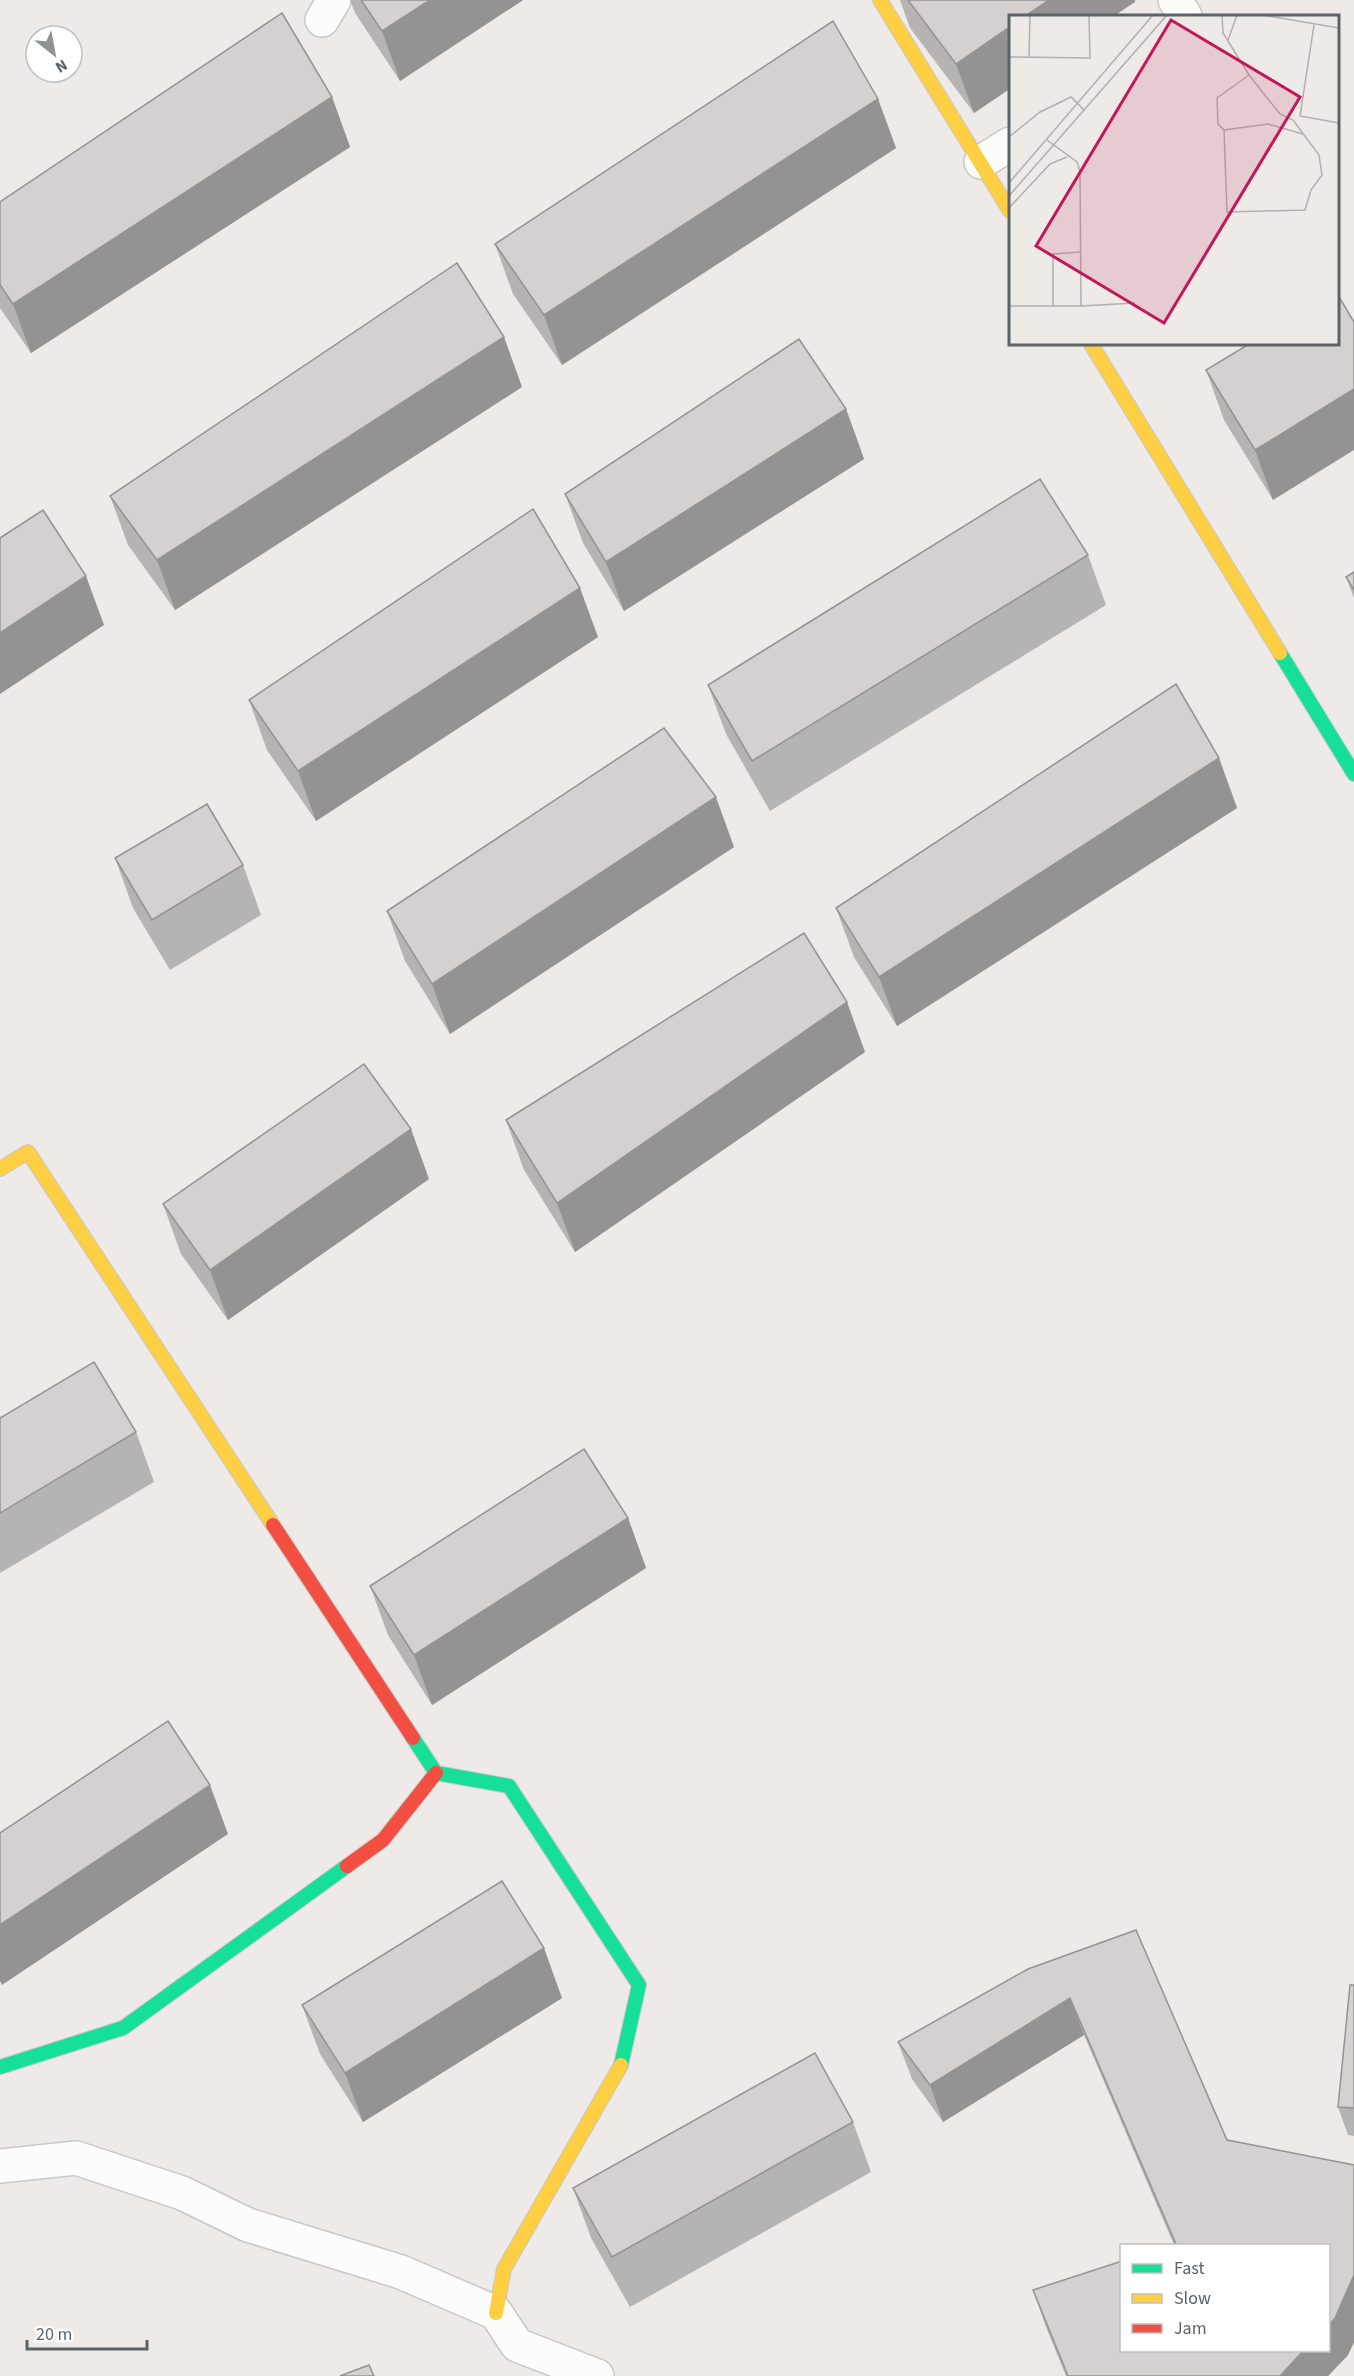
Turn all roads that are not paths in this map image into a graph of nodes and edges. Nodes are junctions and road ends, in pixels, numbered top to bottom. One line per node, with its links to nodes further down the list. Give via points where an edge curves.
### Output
1 (880, 0): 5 (street)
2 (1175, 0): 3 (street)
3 (1184, 15)
4 (1009, 145): 5 (street)
5 (981, 162): 6 (street)
6 (1009, 208)
7 (1092, 345): 8 (street)
8 (1354, 774)
9 (0, 1168): 10 (street, via 28,1152)
10 (436, 1773): 11 (street, via 383,1840 123,2028); 13 (street, via 509,1786 639,1985 622,2063 504,2269)
11 (0, 2067)
12 (0, 2166): 13 (street, via 76,2158 182,2193 248,2225 401,2272)
13 (496, 2313): 14 (street, via 517,2345)
14 (597, 2376)

